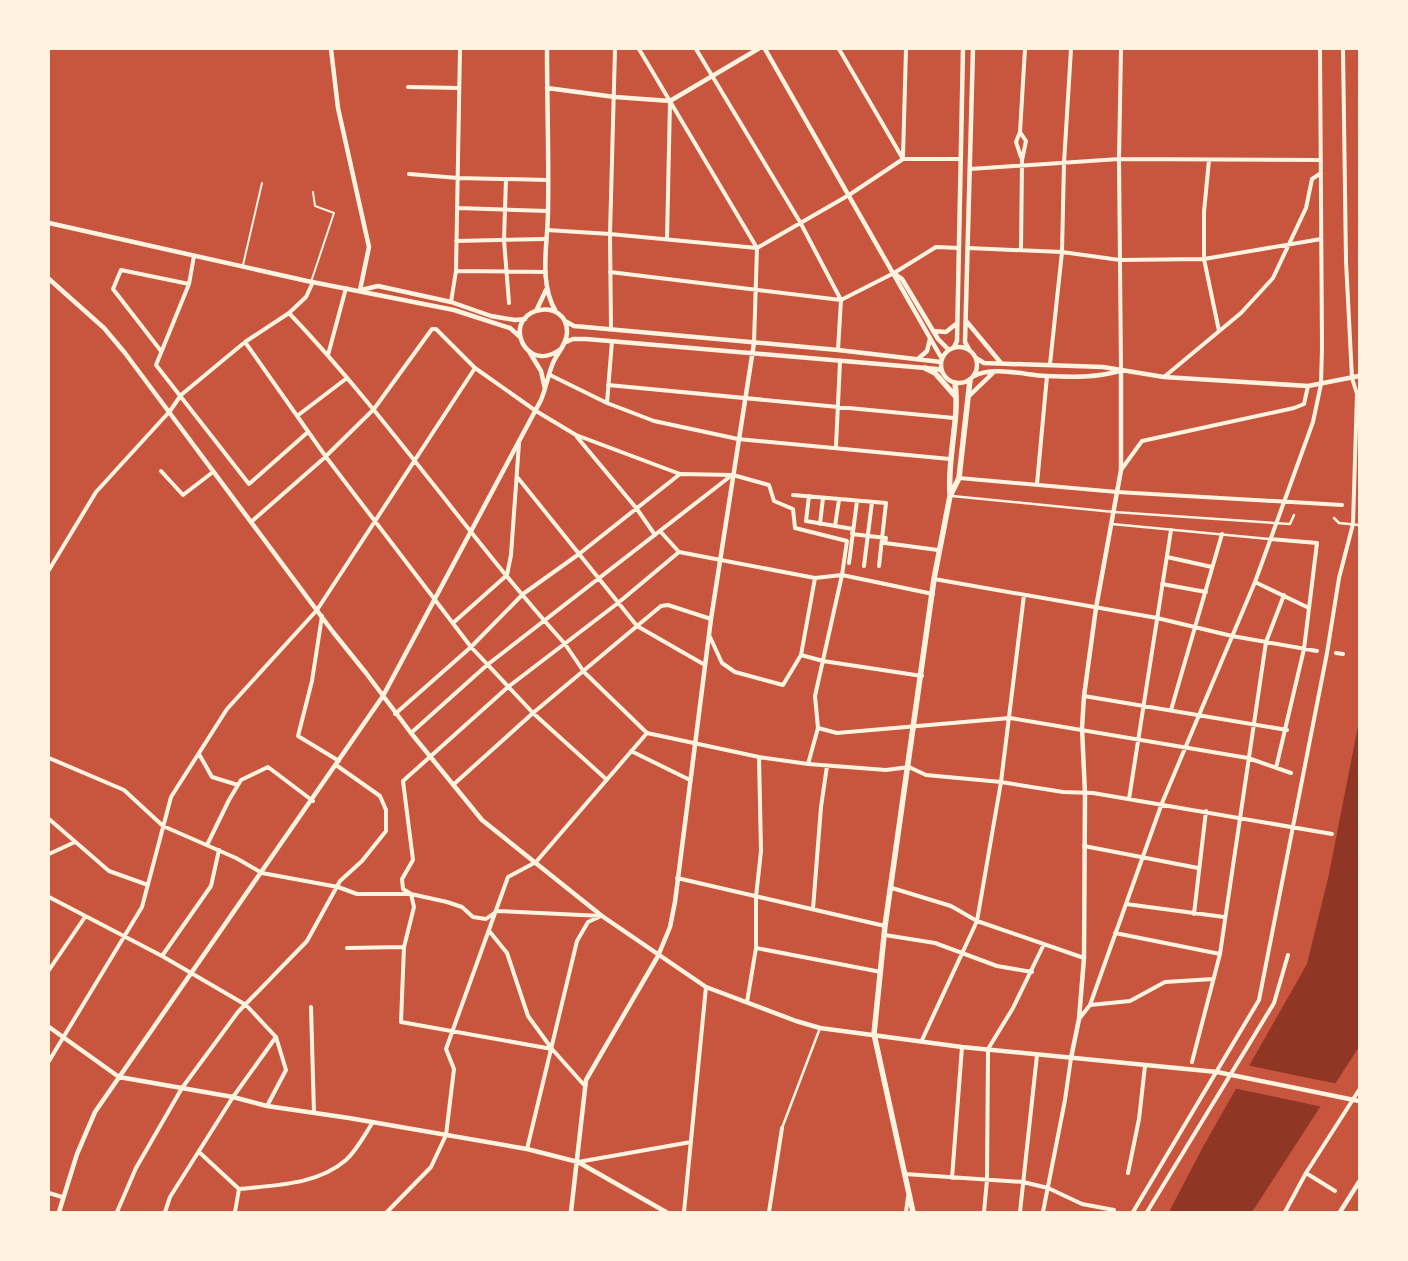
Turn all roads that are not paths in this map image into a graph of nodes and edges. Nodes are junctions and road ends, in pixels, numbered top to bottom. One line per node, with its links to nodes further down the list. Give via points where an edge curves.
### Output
1 (331, 49): 74 (street, via 338,108 369,247)
2 (460, 49): 20 (street)
3 (546, 49): 21 (street)
4 (615, 49): 22 (street)
5 (639, 49): 23 (street)
6 (696, 49): 18 (street)
7 (758, 49): 18 (street)
8 (765, 49): 41 (street)
9 (839, 49): 25 (street)
10 (906, 49): 25 (street)
11 (963, 49): 26 (street)
12 (973, 49): 33 (street)
13 (1025, 49): 24 (street)
14 (1071, 49): 31 (street)
15 (1121, 49): 28 (street)
16 (1320, 49): 30 (street)
17 (1343, 49): 121 (street, via 1346,261)
18 (712, 76): 23 (street); 46 (street)
19 (408, 87): 20 (street)
20 (459, 88): 36 (street)
21 (547, 88): 22 (street); 38 (street)
22 (614, 97): 23 (street); 48 (street)
23 (670, 100): 50 (street); 55 (street)
24 (1020, 132): 27 (street, via 1016,142); 27 (street, via 1026,141)
25 (903, 159): 26 (street); 41 (street)
26 (960, 159): 56 (street)
27 (1022, 160): 32 (street)
28 (1119, 160): 29 (street); 31 (street); 62 (street)
29 (1209, 160): 30 (street); 61 (street)
30 (1321, 160): 34 (street)
31 (1064, 164): 32 (street); 59 (street)
32 (1022, 166): 33 (street); 58 (street)
33 (970, 169): 57 (street)
34 (1321, 173): 51 (street); 54 (street, via 1312,179 1306,208)
35 (410, 174): 36 (street)
36 (458, 178): 37 (street); 42 (street)
37 (506, 179): 38 (street); 43 (street)
38 (548, 180): 44 (street)
39 (262, 183): 63 (lane)
40 (313, 192): 70 (lane, via 315,206 334,213)
41 (849, 195): 46 (street); 68 (street)
42 (457, 208): 43 (street); 53 (street)
43 (505, 208): 44 (street); 52 (street)
44 (548, 211): 47 (street)
45 (49, 222): 60 (street)
46 (800, 222): 55 (street); 76 (street)
47 (547, 230): 48 (street); 49 (street)
48 (610, 234): 50 (street); 67 (street)
49 (545, 239): 52 (street); 66 (street)
50 (667, 239): 55 (street)
51 (1321, 239): 54 (street); 123 (street)
52 (504, 240): 53 (street); 65 (street)
53 (456, 241): 64 (street)
54 (1287, 245): 61 (street); 88 (street, via 1273,278 1241,313)
55 (757, 248): 73 (street)
56 (959, 248): 68 (street, via 936,247); 85 (street)
57 (968, 248): 58 (street); 84 (street)
58 (1021, 250): 59 (street)
59 (1062, 252): 62 (street); 109 (street)
60 (194, 256): 63 (street); 71 (street)
61 (1204, 259): 62 (street); 88 (street)
62 (1120, 260): 112 (street)
63 (242, 267): 70 (street)
64 (456, 271): 65 (street); 77 (street)
65 (505, 272): 66 (street); 78 (street)
66 (546, 272): 75 (street)
67 (610, 272): 73 (street); 86 (street)
68 (894, 273): 76 (street); 87 (street, via 902,279); 90 (street, via 897,284)
69 (49, 280): 134 (street, via 104,328)
70 (312, 282): 72 (street); 81 (street, via 306,297)
71 (189, 284): 101 (street); 101 (street, via 121,270 113,289)
72 (346, 288): 74 (street); 103 (street)
73 (754, 288): 76 (street); 94 (street)
74 (360, 290): 77 (street, via 378,286); 89 (street, via 454,310 510,328)
75 (546, 290): 79 (street, via 539,307); 80 (street)
76 (841, 300): 99 (street)
77 (451, 302): 82 (street, via 491,316)
78 (509, 303)
79 (533, 312): 80 (street, via 547,309); 82 (street)
80 (556, 312): 83 (street)
81 (289, 313): 92 (street); 103 (street)
82 (525, 319): 89 (street)
83 (564, 321): 86 (street, via 574,326); 93 (street)
84 (966, 322): 97 (street, via 965,342); 108 (street)
85 (957, 323): 87 (street, via 946,332); 95 (street)
86 (611, 328): 94 (street)
87 (933, 331): 100 (street)
88 (1219, 331): 118 (street)
89 (520, 337): 98 (street)
90 (930, 338): 105 (street, via 927,350); 106 (street)
91 (612, 341): 93 (street, via 573,339); 102 (street); 124 (street)
92 (245, 342): 127 (street); 136 (street)
93 (566, 342): 96 (street)
94 (754, 343): 99 (street); 102 (street)
95 (954, 347): 97 (street); 100 (street)
96 (562, 348): 98 (street, via 556,353 541,356); 115 (street, via 552,364)
97 (969, 349): 104 (street)
98 (528, 350): 126 (street, via 536,361)
99 (838, 350): 105 (street)
100 (949, 350): 106 (street)
101 (161, 352): 127 (street, via 156,365)
102 (752, 354): 107 (street); 128 (street)
103 (328, 355): 119 (street)
104 (976, 358): 108 (street, via 984,363); 120 (street, via 977,368)
105 (917, 359): 106 (street)
106 (941, 361): 113 (street)
107 (840, 362): 111 (street); 132 (street)
108 (1001, 363): 109 (street)
109 (1050, 364): 112 (street, via 1103,366)
110 (474, 368): 133 (street, via 432,328); 135 (street); 145 (street)
111 (925, 368): 113 (street); 129 (main road, via 935,373)
112 (1120, 370): 116 (street, via 1101,376); 118 (street); 147 (street)
113 (942, 371): 122 (street)
114 (994, 372): 116 (street); 120 (street); 130 (street)
115 (550, 376): 126 (street); 131 (street)
116 (1047, 376): 153 (street)
117 (1359, 376): 121 (street)
118 (1164, 377): 125 (street)
119 (347, 378): 133 (street); 136 (street)
120 (972, 378): 122 (street); 130 (main road)
121 (1352, 378): 123 (street); 277 (street, via 1357,394 1354,511)
122 (955, 383): 129 (main road)
123 (1321, 384): 125 (street); 161 (street, via 1313,422)
124 (608, 385): 128 (street); 131 (street)
125 (1308, 386): 147 (street, via 1304,404 1294,408 1142,441)
126 (545, 390): 135 (street)
127 (181, 395): 134 (street); 138 (street, via 249,484)
128 (745, 396): 132 (street); 140 (street)
129 (956, 397): 137 (main road)
130 (967, 399): 152 (main road)
131 (607, 403): 140 (street, via 654,421)
132 (839, 406): 137 (street); 142 (street)
133 (374, 409): 143 (street); 145 (street)
134 (170, 411): 148 (street); 193 (street, via 96,492)
135 (536, 411): 139 (street); 141 (street)
136 (297, 416): 138 (street)
137 (954, 418): 144 (main road)
138 (308, 432): 143 (street)
139 (576, 435): 149 (street); 164 (street)
140 (738, 439): 142 (street); 150 (street)
141 (519, 441): 151 (street); 177 (street)
142 (836, 446): 144 (street)
143 (326, 457): 168 (street); 169 (street)
144 (950, 459): 157 (main road)
145 (414, 462): 168 (street); 177 (street)
146 (161, 470): 148 (street, via 183,495)
147 (1122, 470): 154 (street)
148 (213, 472): 169 (street)
149 (680, 474): 150 (street); 164 (street)
150 (732, 475): 176 (street); 188 (street); 195 (street, via 770,485 774,501 793,509 795,528 847,541)
151 (518, 478): 186 (street); 194 (street)
152 (959, 478): 153 (street); 157 (main road)
153 (1037, 484): 154 (street)
154 (1118, 492): 161 (street); 165 (street)
155 (793, 495): 156 (street)
156 (809, 496): 158 (street); 171 (street, via 806,521)
157 (950, 496): 165 (street); 184 (main road)
158 (823, 498): 159 (street); 171 (street)
159 (839, 500): 160 (street); 174 (street)
160 (857, 501): 162 (street); 178 (street)
161 (1283, 501): 163 (street); 170 (street)
162 (872, 502): 181 (street); 182 (street, via 886,503)
163 (1342, 505)
164 (637, 509): 180 (street); 186 (street)
165 (1114, 512): 170 (street); 172 (street)
166 (1294, 515): 170 (street, via 1290,524)
167 (1334, 518): 173 (street, via 1339,523)
168 (375, 519): 206 (street); 210 (street)
169 (251, 522): 210 (street)
170 (1276, 523): 183 (street)
171 (820, 524): 174 (street)
172 (1112, 524): 175 (street); 208 (street)
173 (1359, 525)
174 (836, 526): 178 (street, via 852,529)
175 (1171, 530): 179 (street); 187 (street)
176 (660, 531): 180 (street); 185 (street)
177 (472, 532): 194 (street); 206 (street)
178 (853, 534): 181 (street); 189 (street)
179 (1222, 534): 183 (street); 192 (street)
180 (655, 535): 196 (street)
181 (868, 537): 182 (street); 190 (street)
182 (882, 537): 184 (street, via 886,538 885,543); 191 (street)
183 (1270, 539): 199 (street); 209 (street, via 1317,543)
184 (938, 550): 198 (main road)
185 (679, 552): 188 (street); 207 (street)
186 (579, 554): 196 (street); 202 (street)
187 (1167, 558): 192 (street); 200 (street)
188 (721, 561): 197 (street); 213 (street)
189 (850, 563)
190 (864, 566)
191 (879, 566)
192 (1212, 567): 201 (street)
193 (49, 570)
194 (507, 575): 202 (street); 215 (street)
195 (842, 576): 197 (street); 203 (street); 228 (street)
196 (599, 578): 207 (street); 214 (street)
197 (816, 578): 227 (street)
198 (934, 579): 203 (main road); 204 (street)
199 (1255, 582): 205 (street); 218 (street)
200 (1162, 584): 201 (street); 212 (street)
201 (1206, 592): 217 (street)
202 (524, 594): 214 (street); 222 (street)
203 (933, 594): 232 (main road)
204 (1024, 595): 208 (street); 241 (street)
205 (1284, 595): 209 (street); 220 (street)
206 (434, 599): 215 (street); 234 (street)
207 (618, 603): 216 (street); 221 (street)
208 (1096, 608): 212 (street); 235 (street)
209 (1310, 608): 223 (street)
210 (317, 610): 211 (street); 253 (street, via 227,709)
211 (322, 616): 234 (street); 258 (street, via 312,681 298,736)
212 (1157, 618): 217 (street); 236 (street)
213 (711, 619): 216 (street, via 668,605 661,606); 219 (street)
214 (545, 622): 221 (street); 229 (street)
215 (453, 624): 222 (street)
216 (637, 626): 230 (street); 231 (street)
217 (1195, 629): 218 (street); 237 (street)
218 (1232, 636): 220 (street); 240 (street)
219 (710, 637): 227 (street, via 722,663 735,672 782,685); 230 (street)
220 (1266, 642): 223 (street); 242 (street)
221 (565, 644): 231 (street); 233 (street)
222 (471, 647): 229 (street); 239 (street)
223 (1304, 649): 224 (street); 246 (street)
224 (1318, 650)
225 (1336, 653): 226 (street)
226 (1343, 654)
227 (801, 655): 228 (street)
228 (823, 661): 232 (street); 244 (street, via 815,696)
229 (487, 665): 233 (street); 247 (street)
230 (705, 666): 250 (street)
231 (584, 672): 238 (street); 248 (street)
232 (922, 676): 243 (main road)
233 (508, 687): 238 (street); 254 (street)
234 (383, 696): 239 (street); 258 (street)
235 (1084, 696): 236 (street); 245 (street)
236 (1142, 706): 237 (street); 249 (street)
237 (1171, 710): 240 (street)
238 (533, 713): 264 (street); 267 (street)
239 (395, 714): 247 (street)
240 (1198, 715): 242 (street); 251 (street)
241 (1010, 718): 243 (street); 245 (street); 266 (street)
242 (1255, 724): 246 (street); 257 (street)
243 (915, 726): 244 (street, via 837,733); 261 (main road)
244 (818, 728): 259 (street)
245 (1082, 728): 249 (street); 269 (street)
246 (1287, 730): 262 (street)
247 (410, 733): 254 (street)
248 (647, 733): 250 (street); 252 (street)
249 (1138, 740): 251 (street); 270 (street)
250 (695, 745): 255 (street); 265 (street)
251 (1185, 748): 257 (street); 272 (street)
252 (631, 751): 264 (street); 265 (street)
253 (199, 754): 268 (street, via 212,777); 276 (street, via 171,797)
254 (429, 756): 267 (street); 292 (street, via 403,781 413,860 402,879 403,889)
255 (759, 757): 259 (street); 294 (street, via 761,851)
256 (49, 758): 276 (street, via 124,790)
257 (1248, 758): 262 (street); 275 (street)
258 (338, 763): 271 (street); 290 (street, via 380,796 386,810 386,830)
259 (808, 764): 260 (street)
260 (828, 766): 261 (street, via 886,770); 296 (street, via 821,807)
261 (909, 767): 266 (street, via 926,775); 291 (main road)
262 (1276, 768): 263 (street)
263 (1291, 773)
264 (606, 779): 285 (street)
265 (690, 780): 288 (street)
266 (1001, 782): 269 (street); 302 (street)
267 (453, 784): 285 (street, via 482,820)
268 (238, 785): 271 (street, via 268,767); 280 (street)
269 (1084, 794): 270 (street); 281 (street)
270 (1129, 799): 272 (street)
271 (313, 801): 287 (street)
272 (1162, 803): 273 (street); 284 (street)
273 (1206, 812): 275 (street); 286 (street)
274 (49, 818): 279 (street)
275 (1239, 818): 277 (street); 301 (street)
276 (163, 826): 280 (street); 289 (street)
277 (1293, 828): 278 (street); 344 (street, via 1259,1000)
278 (1332, 834)
279 (74, 842): 283 (street); 289 (street, via 109,871)
280 (207, 845): 282 (street)
281 (1084, 846): 284 (street); 317 (street)
282 (219, 850): 287 (street); 315 (street, via 212,886)
283 (49, 854)
284 (1142, 857): 286 (street); 295 (street)
285 (536, 862): 297 (street, via 508,877); 299 (street)
286 (1198, 868): 298 (street)
287 (262, 873): 290 (street); 319 (street)
288 (677, 878): 294 (street); 316 (street, via 670,927)
289 (148, 885): 307 (street, via 142,907)
290 (338, 887): 292 (street, via 357,894); 325 (street, via 307,941)
291 (892, 888): 302 (street, via 951,906); 303 (main road)
292 (411, 894): 297 (street, via 462,907 473,917 486,919); 309 (street, via 414,906)
293 (49, 897): 300 (street)
294 (756, 898): 296 (street); 311 (street)
295 (1126, 904): 298 (street); 305 (street)
296 (813, 908): 303 (street)
297 (497, 912): 299 (street); 304 (street)
298 (1194, 914): 301 (street)
299 (602, 916): 316 (street); 337 (street, via 588,922 577,941)
300 (86, 917): 307 (street); 318 (street)
301 (1224, 918): 313 (street)
302 (977, 920): 308 (street); 312 (street)
303 (886, 926): 306 (main road)
304 (490, 932): 331 (street); 337 (street, via 508,953 528,1016)
305 (1115, 933): 313 (street); 326 (street)
306 (884, 934): 312 (street, via 936,943); 320 (main road)
307 (123, 937): 315 (street); 333 (street)
308 (1044, 944): 317 (street); 321 (street)
309 (404, 947): 310 (street); 331 (street, via 401,1022)
310 (347, 948)
311 (756, 948): 320 (street); 324 (street)
312 (962, 954): 321 (street, via 997,966); 335 (street)
313 (1220, 954): 322 (street)
314 (1288, 955): 389 (street, via 1274,1003)
315 (162, 956): 319 (street)
316 (658, 956): 323 (street); 346 (street)
317 (1084, 958): 328 (street)
318 (49, 970)
319 (192, 972): 325 (street); 345 (street)
320 (881, 972): 332 (main road)
321 (1032, 972): 338 (street)
322 (1213, 978): 326 (street, via 1165,982 1130,1001); 342 (street)
323 (706, 987): 324 (street); 356 (street)
324 (747, 1002): 330 (street)
325 (246, 1005): 334 (street); 347 (street)
326 (1090, 1005): 328 (street)
327 (311, 1007): 352 (street)
328 (1078, 1020): 340 (street)
329 (49, 1027): 333 (street)
330 (820, 1028): 332 (street); 354 (street)
331 (452, 1032): 337 (street); 355 (street, via 446,1049 454,1069)
332 (874, 1034): 335 (street); 362 (main road)
333 (63, 1037): 341 (street); 345 (street)
334 (276, 1037): 349 (street); 351 (street, via 286,1070)
335 (922, 1040): 336 (street)
336 (962, 1047): 338 (street); 363 (street)
337 (552, 1049): 346 (street); 357 (street)
338 (988, 1049): 339 (street); 364 (street)
339 (1037, 1055): 340 (street); 365 (street)
340 (1071, 1058): 343 (street); 367 (street)
341 (49, 1061)
342 (1192, 1062)
343 (1144, 1066): 344 (street); 360 (street, via 1139,1119)
344 (1217, 1072): 350 (street); 388 (street)
345 (119, 1077): 347 (street); 372 (street, via 95,1112)
346 (585, 1086): 359 (street)
347 (182, 1088): 349 (street); 375 (street, via 136,1168)
348 (1359, 1090): 361 (street)
349 (233, 1097): 351 (street); 358 (street)
350 (1359, 1101)
351 (267, 1106): 352 (street)
352 (314, 1114): 353 (street)
353 (373, 1122): 355 (street); 368 (street, via 347,1159 324,1175 290,1184)
354 (782, 1128): 382 (street)
355 (446, 1135): 357 (street); 378 (street, via 431,1167)
356 (691, 1142): 359 (street); 381 (street)
357 (527, 1149): 359 (street)
358 (199, 1152): 368 (street); 376 (street, via 170,1197)
359 (578, 1162): 379 (street); 380 (street)
360 (1128, 1173)
361 (1306, 1173): 369 (street); 390 (street)
362 (905, 1174): 363 (street); 370 (main road)
363 (952, 1178): 364 (street)
364 (987, 1180): 365 (street); 385 (street)
365 (1023, 1182): 367 (street); 386 (street)
366 (1359, 1182): 391 (street)
367 (1048, 1188): 373 (street, via 1082,1204); 387 (street)
368 (240, 1189): 377 (street)
369 (1335, 1191)
370 (908, 1192): 383 (street); 384 (main road)
371 (49, 1193): 372 (street)
372 (62, 1197): 374 (street)
373 (1114, 1210)
374 (59, 1212)
375 (118, 1212)
376 (165, 1212)
377 (235, 1212)
378 (388, 1212)
379 (571, 1212)
380 (666, 1212)
381 (684, 1212)
382 (769, 1212)
383 (906, 1212)
384 (913, 1212)
385 (984, 1212)
386 (1020, 1212)
387 (1043, 1212)
388 (1132, 1212)
389 (1147, 1212)
390 (1285, 1212)
391 (1340, 1212)

